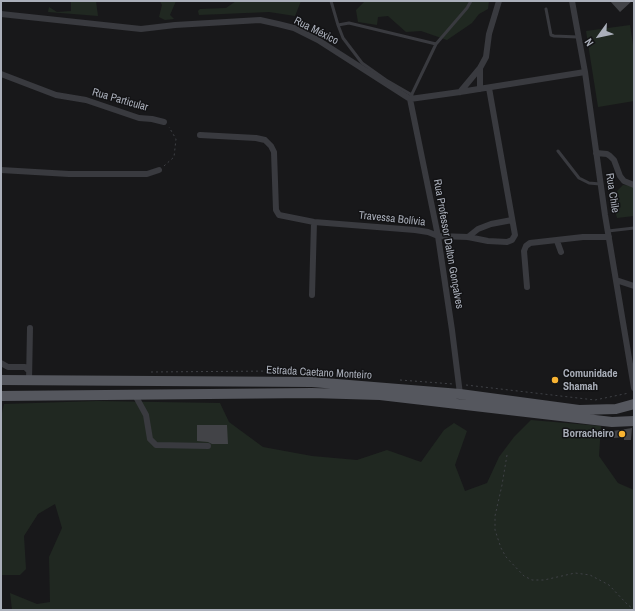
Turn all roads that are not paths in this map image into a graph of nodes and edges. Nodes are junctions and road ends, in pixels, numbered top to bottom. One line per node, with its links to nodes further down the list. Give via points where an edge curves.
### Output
1 (331, 1): 7 (lane)
2 (471, 1): 9 (lane)
3 (499, 1): 10 (street, via 489,34 486,57)
4 (572, 1): 8 (street, Rua Chile)
5 (546, 9): 8 (lane, via 551,35)
6 (1, 14): 16 (street, Rua México, via 141,29 260,20 294,28 318,40)
7 (338, 25): 9 (lane, via 349,23); 16 (lane, via 343,38 362,63)
8 (578, 37): 11 (street, Rua Chile)
9 (436, 44): 16 (lane)
10 (480, 68): 14 (street); 15 (street)
11 (585, 72): 13 (street); 20 (street, Rua Chile)
12 (1, 74): 17 (street, Rua Particular, via 56,95 86,100 139,118)
13 (488, 88): 14 (street); 25 (street, Travessa Bolívia)
14 (480, 89): 15 (street)
15 (460, 92): 16 (street)
16 (411, 97): 29 (street, Rua Professor Dalton Gonçalves)
17 (164, 122)
18 (200, 135): 26 (street, Travessa Bolívia, via 265,140 274,152 276,210 279,215)
19 (558, 151): 23 (lane, via 579,178 589,183)
20 (596, 153): 23 (street, Rua Chile); 24 (street, via 610,156 624,181)
21 (1, 170): 22 (street, via 69,174 146,174)
22 (159, 170)
23 (600, 184): 28 (street, Rua Chile)
24 (634, 185)
25 (512, 220): 30 (street, via 478,229); 30 (street, Travessa Bolívia, via 515,235 507,242)
26 (314, 222): 29 (street, Travessa Bolívia, via 422,231); 36 (street)
27 (634, 228): 28 (lane)
28 (609, 234): 31 (street); 33 (street, Rua Chile)
29 (438, 236): 30 (street, Travessa Bolívia); 43 (street, Rua Professor Dalton Gonçalves)
30 (468, 237)
31 (557, 240): 32 (street); 35 (street, via 530,242 526,246 524,264)
32 (561, 252)
33 (616, 280): 34 (street); 42 (street, Rua Chile)
34 (634, 286)
35 (527, 288)
36 (312, 295)
37 (30, 328): 39 (street)
38 (1, 363): 39 (street, via 8,367 25,367)
39 (29, 370): 41 (street)
40 (1, 380): 41 (main road, Estrada Caetano Monteiro)
41 (30, 381): 43 (main road, Estrada Caetano Monteiro, via 312,382)
42 (634, 388)
43 (460, 394): 46 (main road, Estrada Caetano Monteiro, via 579,410 616,408)
44 (135, 395): 45 (main road, Estrada Caetano Monteiro); 47 (main road, Estrada Caetano Monteiro, via 380,395 612,422); 48 (street, via 146,415 150,439 156,445)
45 (1, 396)
46 (634, 404)
47 (634, 421)
48 (208, 446)

